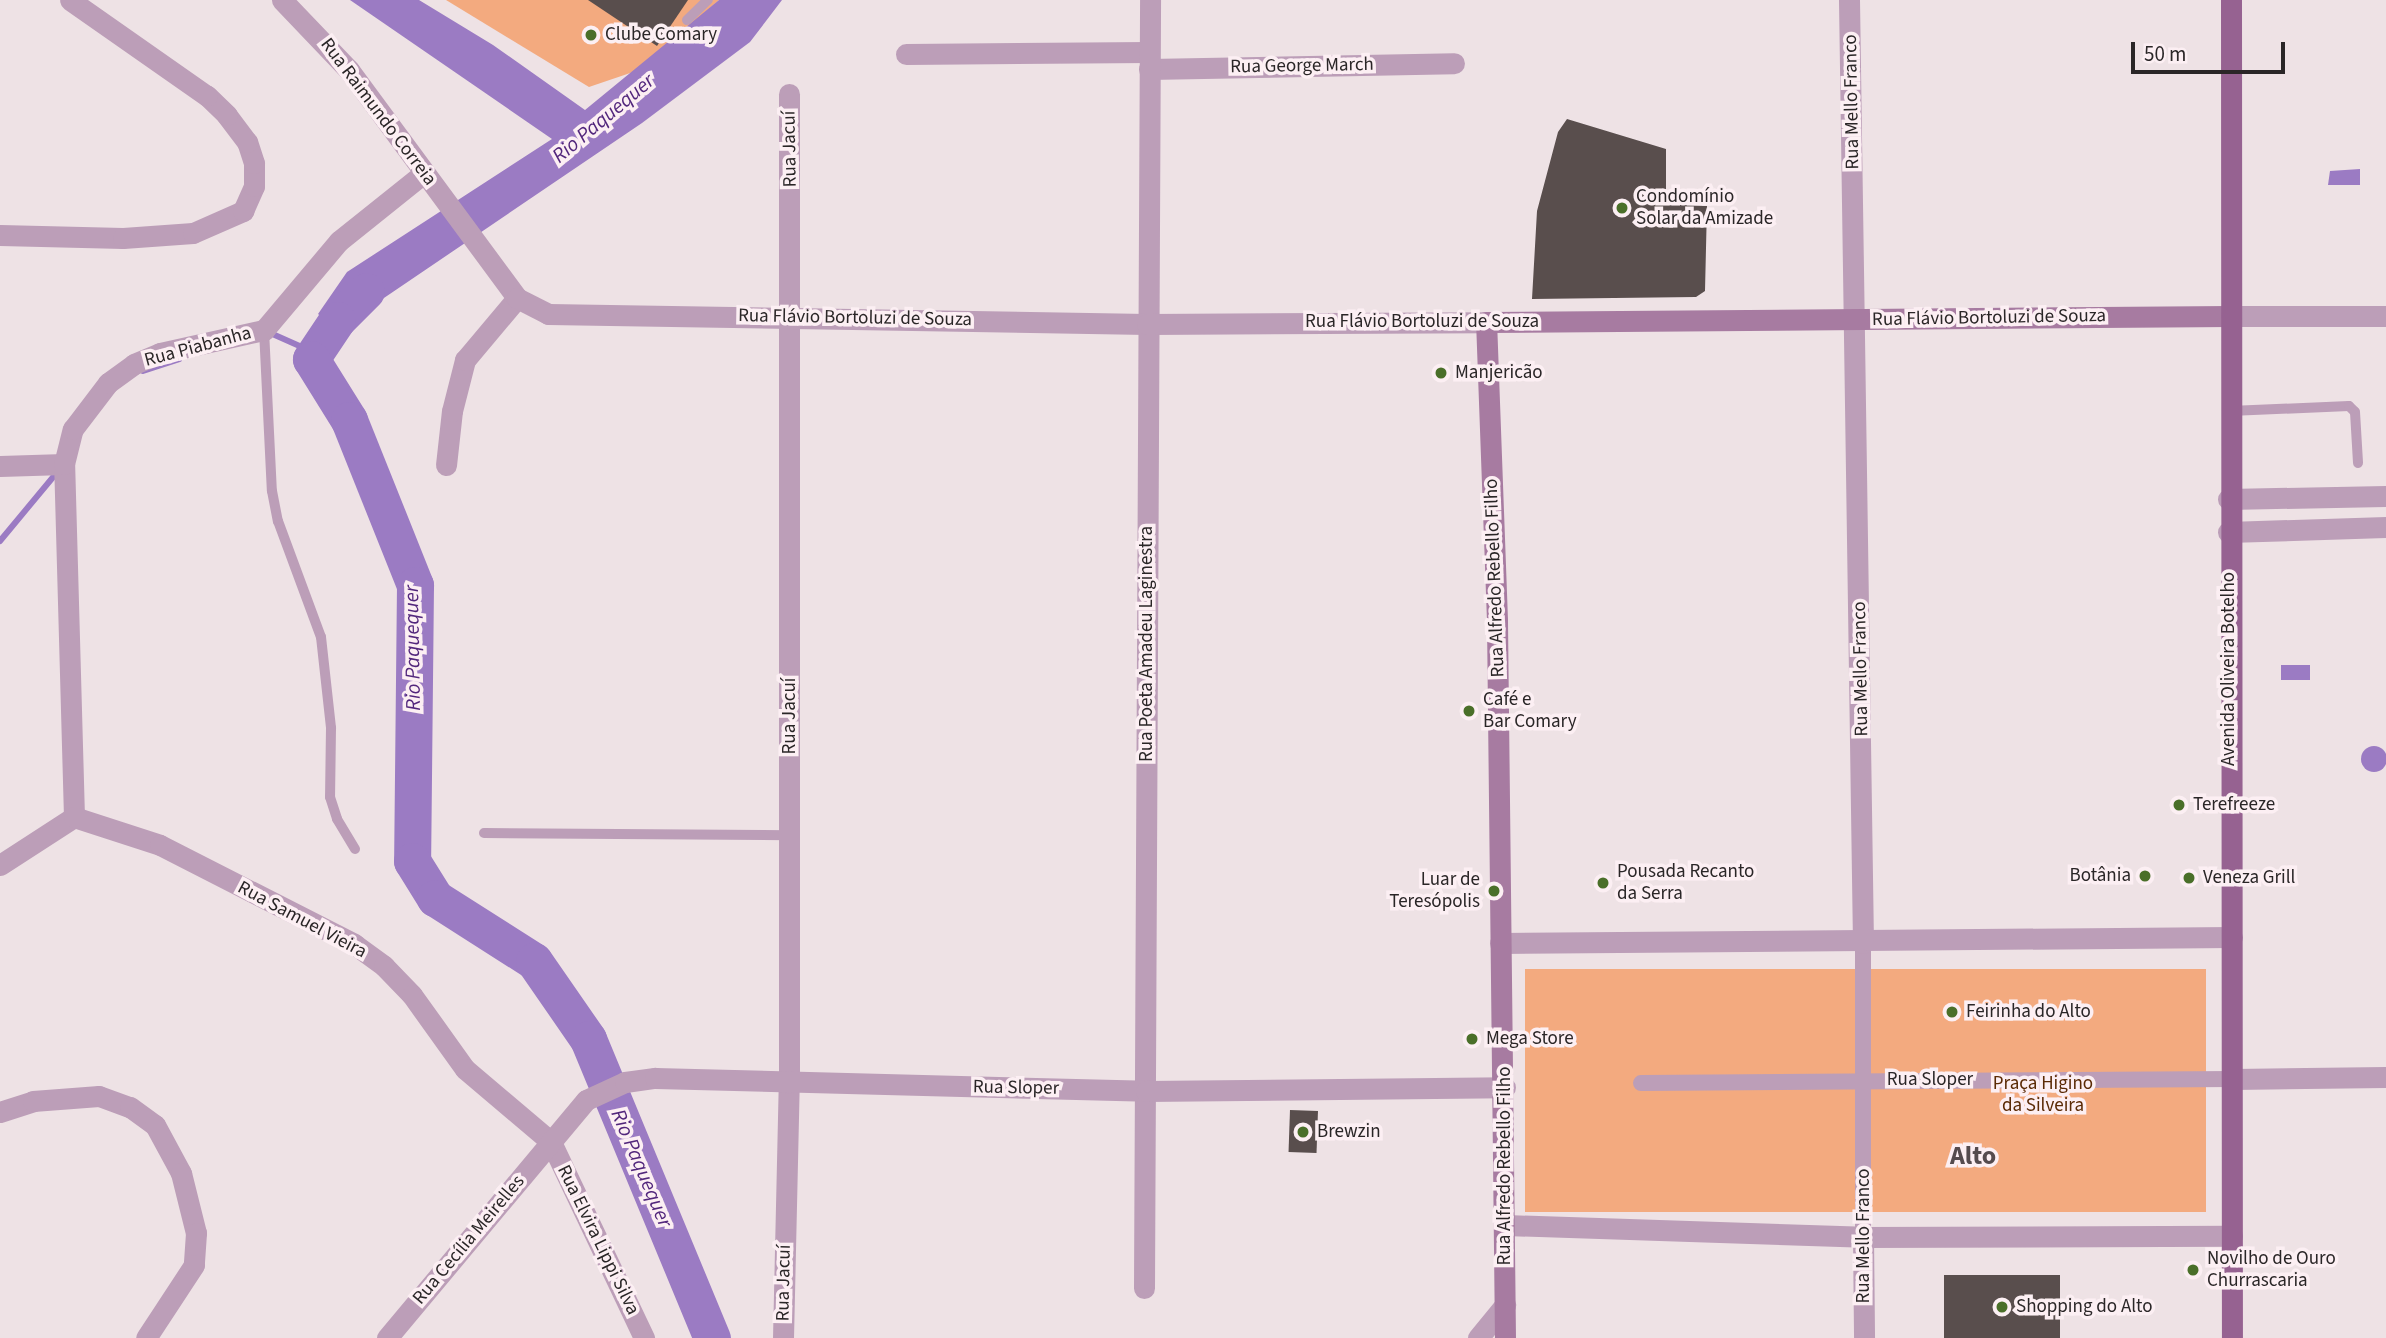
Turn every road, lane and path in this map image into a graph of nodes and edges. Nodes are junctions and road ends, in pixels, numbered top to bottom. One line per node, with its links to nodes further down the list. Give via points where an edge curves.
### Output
1 (70, 0): 13 (street, via 228,115 247,142 254,186 243,211 194,233 123,238)
2 (282, 0): 12 (street, Rua Raimundo Correia, via 349,70)
3 (708, 0): 7 (lane)
4 (1150, 0): 9 (street, Rua Poeta Amadeu Laginestra)
5 (1849, 0): 19 (street, Rua Mello Franco)
6 (2231, 0): 17 (main road, Avenida Oliveira Botelho)
7 (687, 20)
8 (906, 54): 9 (street, Rua George March)
9 (1149, 61): 10 (street, Rua George March); 21 (street, Rua Poeta Amadeu Laginestra)
10 (1454, 63)
11 (789, 94): 16 (street, Rua Jacuí)
12 (424, 173): 14 (street, Rua Raimundo Correia); 22 (street, Rua Piabanha, via 339,241)
13 (0, 236)
14 (482, 255): 15 (street, Rua Flávio Bortoluzi de Souza)
15 (517, 298): 16 (street, Rua Flávio Bortoluzi de Souza, via 562,317); 26 (street, via 465,360 454,399)
16 (792, 316): 21 (street, Rua Flávio Bortoluzi de Souza); 34 (street, Rua Jacuí)
17 (2231, 316): 18 (street, Rua Flávio Bortoluzi de Souza); 19 (main road, Rua Flávio Bortoluzi de Souza); 23 (main road, Avenida Oliveira Botelho)
18 (2386, 316)
19 (1857, 320): 20 (main road, Rua Flávio Bortoluzi de Souza); 39 (street, Rua Mello Franco)
20 (1486, 322): 21 (street, Rua Flávio Bortoluzi de Souza); 38 (main road, Rua Alfredo Rebello Filho, via 1497,620)
21 (1147, 324): 46 (street, Rua Poeta Amadeu Laginestra)
22 (264, 330): 25 (street, Rua Piabanha, via 172,350 134,364 108,383 87,408 73,429); 35 (lane, via 272,491 278,521 321,637 331,728 330,797)
23 (2230, 411): 24 (lane, via 2349,406 2355,412); 29 (main road, Avenida Oliveira Botelho)
24 (2358, 463)
25 (64, 464): 27 (street); 32 (street, Rua Piabanha)
26 (446, 465)
27 (0, 466)
28 (2386, 496): 29 (street)
29 (2228, 499): 31 (main road, Avenida Oliveira Botelho)
30 (2386, 527): 31 (street)
31 (2228, 532): 37 (main road, Avenida Oliveira Botelho)
32 (74, 817): 36 (street); 48 (street, Rua Samuel Vieira, via 159,845 354,944 400,981 480,1084)
33 (484, 833): 34 (lane)
34 (790, 835): 43 (street, Rua Jacuí)
35 (355, 849)
36 (0, 865)
37 (2232, 937): 39 (street); 42 (main road, Avenida Oliveira Botelho)
38 (1500, 943): 39 (street); 45 (main road, Rua Alfredo Rebello Filho)
39 (1863, 943): 41 (street, Rua Mello Franco)
40 (2386, 1077): 42 (street, Rua Sloper)
41 (1866, 1080): 42 (street, Rua Sloper); 44 (street, Rua Sloper); 51 (street, Rua Mello Franco)
42 (2234, 1080): 50 (main road, Avenida Oliveira Botelho)
43 (789, 1083): 46 (street, Rua Sloper); 48 (street, Rua Sloper, via 655,1078 625,1082 586,1100); 57 (street, Rua Jacuí)
44 (1641, 1083)
45 (1505, 1087): 46 (street, Rua Sloper); 49 (main road, Rua Alfredo Rebello Filho)
46 (1146, 1091): 52 (street, Rua Poeta Amadeu Laginestra)
47 (0, 1112): 54 (street, via 33,1101 99,1096 130,1107 155,1125 181,1172 196,1233 194,1265)
48 (551, 1142): 55 (street, Rua Cecília Meirelles); 56 (street, Rua Elvira Lippi Silva)
49 (1506, 1224): 51 (street); 53 (main road, Rua Alfredo Rebello Filho)
50 (2232, 1236): 51 (street); 61 (main road, Avenida Oliveira Botelho)
51 (1863, 1237): 60 (street, Rua Mello Franco)
52 (1144, 1288)
53 (1505, 1305): 58 (street); 59 (main road, Rua Alfredo Rebello Filho)
54 (146, 1338)
55 (387, 1338)
56 (644, 1338)
57 (783, 1338)
58 (1478, 1338)
59 (1505, 1338)
60 (1864, 1338)
61 (2232, 1338)

